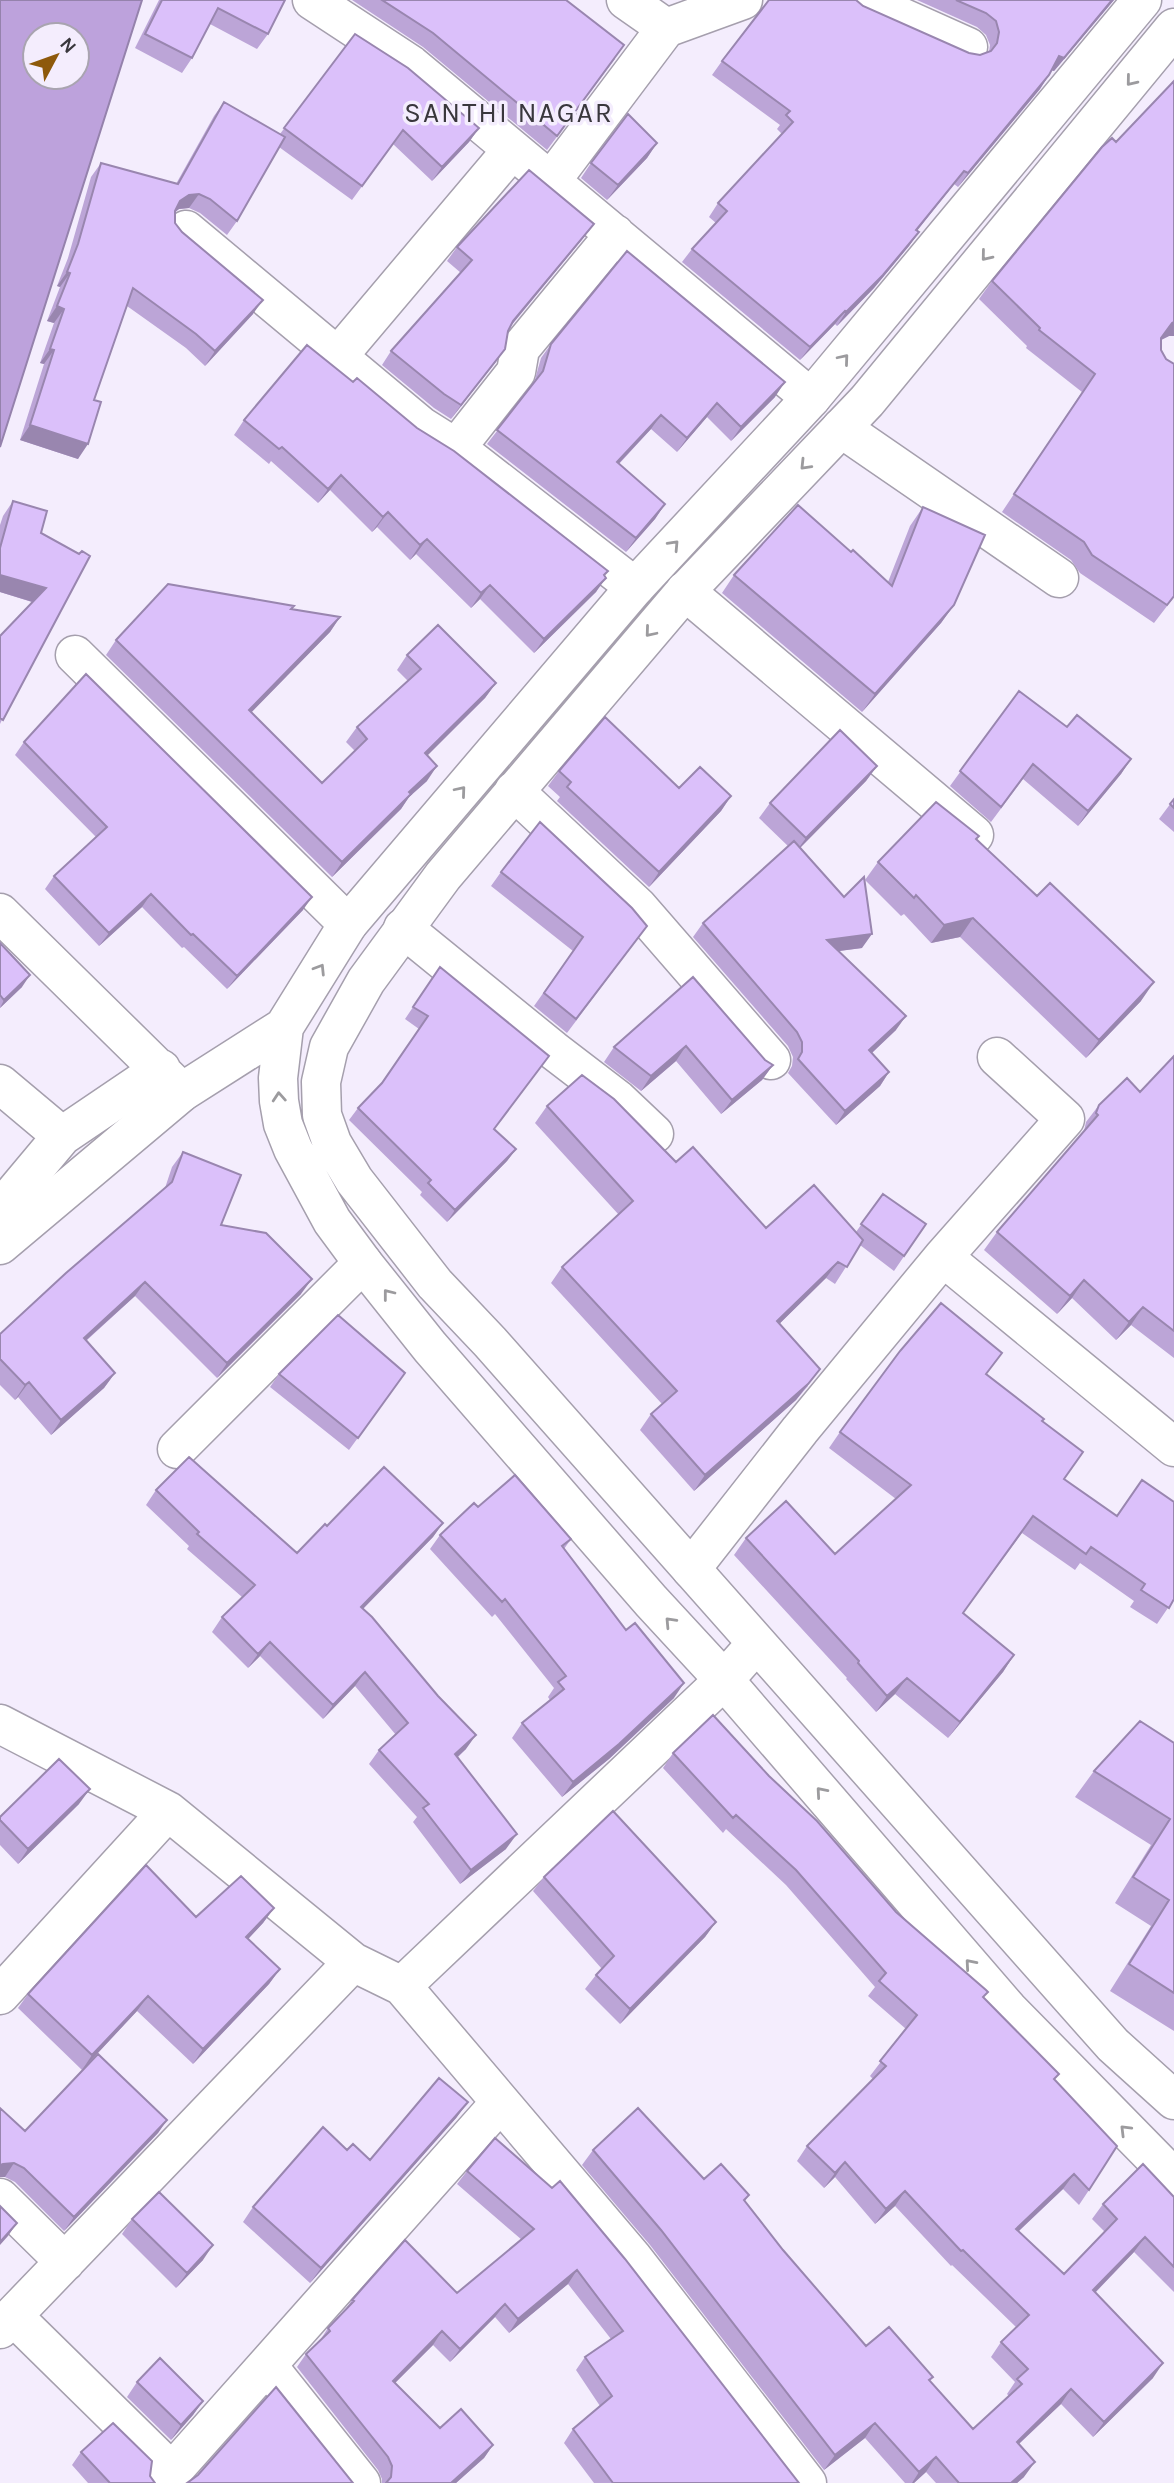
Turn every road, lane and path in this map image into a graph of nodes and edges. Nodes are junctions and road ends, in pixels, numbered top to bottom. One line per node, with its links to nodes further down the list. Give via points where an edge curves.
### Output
1 (312, 0): 9 (street, via 411,65)
2 (626, 0): 6 (street)
3 (1142, 0): 14 (street, one-way to 3)
4 (738, 1): 6 (street)
5 (870, 2): 8 (street)
6 (666, 28): 10 (street)
7 (1174, 28): 15 (street, one-way to 15)
8 (968, 47)
9 (512, 150): 10 (street); 13 (street)
10 (551, 181): 12 (street)
11 (186, 230): 13 (street)
12 (615, 234): 14 (street); 16 (street, via 520,349 516,372)
13 (338, 356): 16 (street, via 421,426)
14 (811, 398): 18 (street, one-way to 14)
15 (841, 428): 17 (street); 19 (street, one-way to 19)
16 (456, 448): 18 (street)
17 (1059, 579)
18 (635, 587): 24 (street, one-way to 18)
19 (685, 591): 21 (street, one-way to 21); 22 (street)
20 (75, 655): 24 (street)
21 (514, 791): 25 (street); 29 (street, via 638,908)
22 (974, 835)
23 (0, 913): 30 (street)
24 (348, 924): 26 (street, one-way to 24)
25 (403, 928): 27 (street); 32 (street, via 617,1099)
26 (284, 1027): 27 (street); 30 (street); 37 (street, one-way to 26, via 332,1221 283,1124 278,1079)
27 (338, 1031): 40 (street, via 321,1082 322,1115 354,1180 435,1284)
28 (997, 1057): 36 (street, via 1065,1119)
29 (771, 1060)
30 (171, 1081): 33 (street); 35 (street)
31 (0, 1084): 33 (street)
32 (654, 1134)
33 (62, 1136): 34 (street)
34 (0, 1210)
35 (0, 1245)
36 (943, 1257): 38 (street); 40 (street)
37 (363, 1263): 39 (street); 42 (street, one-way to 37, via 430,1348)
38 (1174, 1447)
39 (177, 1448)
40 (691, 1569): 41 (street)
41 (756, 1644): 42 (street); 48 (street, via 1113,2045)
42 (724, 1680): 46 (street); 50 (street, one-way to 42, via 1008,2009)
43 (5, 1735): 44 (street)
44 (168, 1811): 45 (street); 47 (street)
45 (353, 1962): 46 (street); 52 (street)
46 (402, 1986): 49 (street)
47 (0, 1995)
48 (1174, 2100)
49 (500, 2103): 54 (street); 56 (street, via 632,2258)
50 (1174, 2178)
51 (0, 2199): 52 (street)
52 (65, 2262): 53 (street)
53 (6, 2322): 55 (street)
54 (267, 2365): 55 (street); 57 (street)
55 (167, 2478)
56 (799, 2480)
57 (361, 2483)

